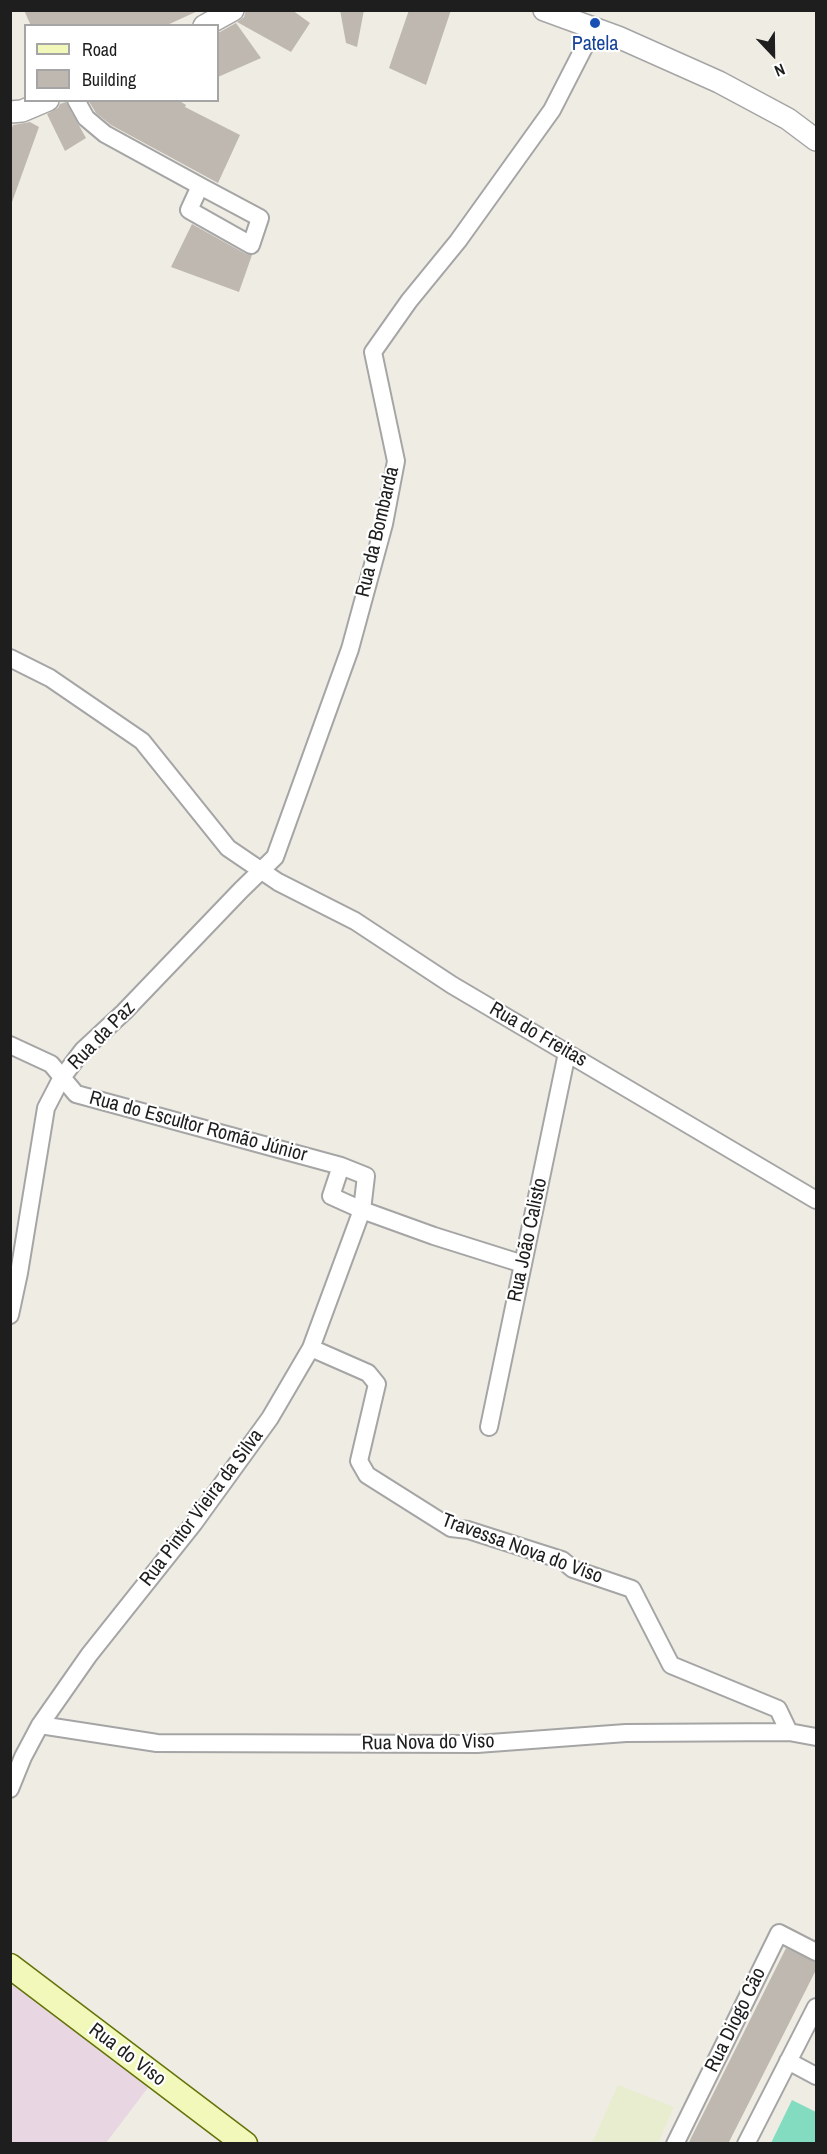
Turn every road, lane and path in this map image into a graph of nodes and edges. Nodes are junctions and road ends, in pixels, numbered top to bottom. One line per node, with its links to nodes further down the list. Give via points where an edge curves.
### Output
1 (233, 10): 3 (street)
2 (544, 10): 4 (street)
3 (208, 24)
4 (594, 28): 8 (street, via 719,82 788,119); 11 (street, Rua da Bombarda, via 552,110 373,352 396,461 384,524 350,649 275,857)
5 (43, 102): 7 (street)
6 (77, 102): 9 (street, via 86,118 105,135)
7 (10, 112)
8 (816, 140)
9 (200, 186)
10 (10, 658): 11 (street, Rua do Freitas, via 50,678 142,741 228,848)
11 (260, 870): 13 (street, Rua do Freitas, via 355,921 452,985); 14 (street, Rua da Paz, via 83,1050)
12 (10, 1045): 14 (street, Rua do Escultor Romão Júnior, via 51,1064)
13 (567, 1053): 16 (street, Rua do Freitas); 18 (street, Rua João Calisto)
14 (62, 1079): 15 (street, Rua do Escultor Romão Júnior, via 76,1094); 19 (street, Rua da Paz, via 46,1108)
15 (341, 1166): 17 (street, Rua do Escultor Romão Júnior, via 366,1176); 17 (street, via 331,1196)
16 (816, 1200)
17 (362, 1210): 18 (street); 20 (street, Rua Pintor Vieira da Silva)
18 (523, 1264): 21 (street, Rua João Calisto)
19 (10, 1315)
20 (311, 1348): 22 (street, Rua Pintor Vieira da Silva, via 270,1418); 23 (street, Travessa Nova do Viso, via 368,1373 377,1384 359,1461 367,1475 451,1528 562,1560 573,1569 632,1589 671,1665 778,1709)
21 (489, 1427)
22 (40, 1725): 23 (street, Rua Nova do Viso, via 169,1743 477,1744 626,1733); 25 (street, Rua Pintor Vieira da Silva)
23 (789, 1732): 24 (street, Rua Nova do Viso)
24 (816, 1737)
25 (10, 1789)
26 (816, 1952): 32 (street, Rua Diogo Cão, via 779,1933)
27 (10, 1966): 31 (main road, Rua do Viso)
28 (814, 2016): 29 (street)
29 (788, 2061): 30 (street); 33 (street)
30 (816, 2076)
31 (245, 2144)
32 (675, 2144)
33 (746, 2144)

